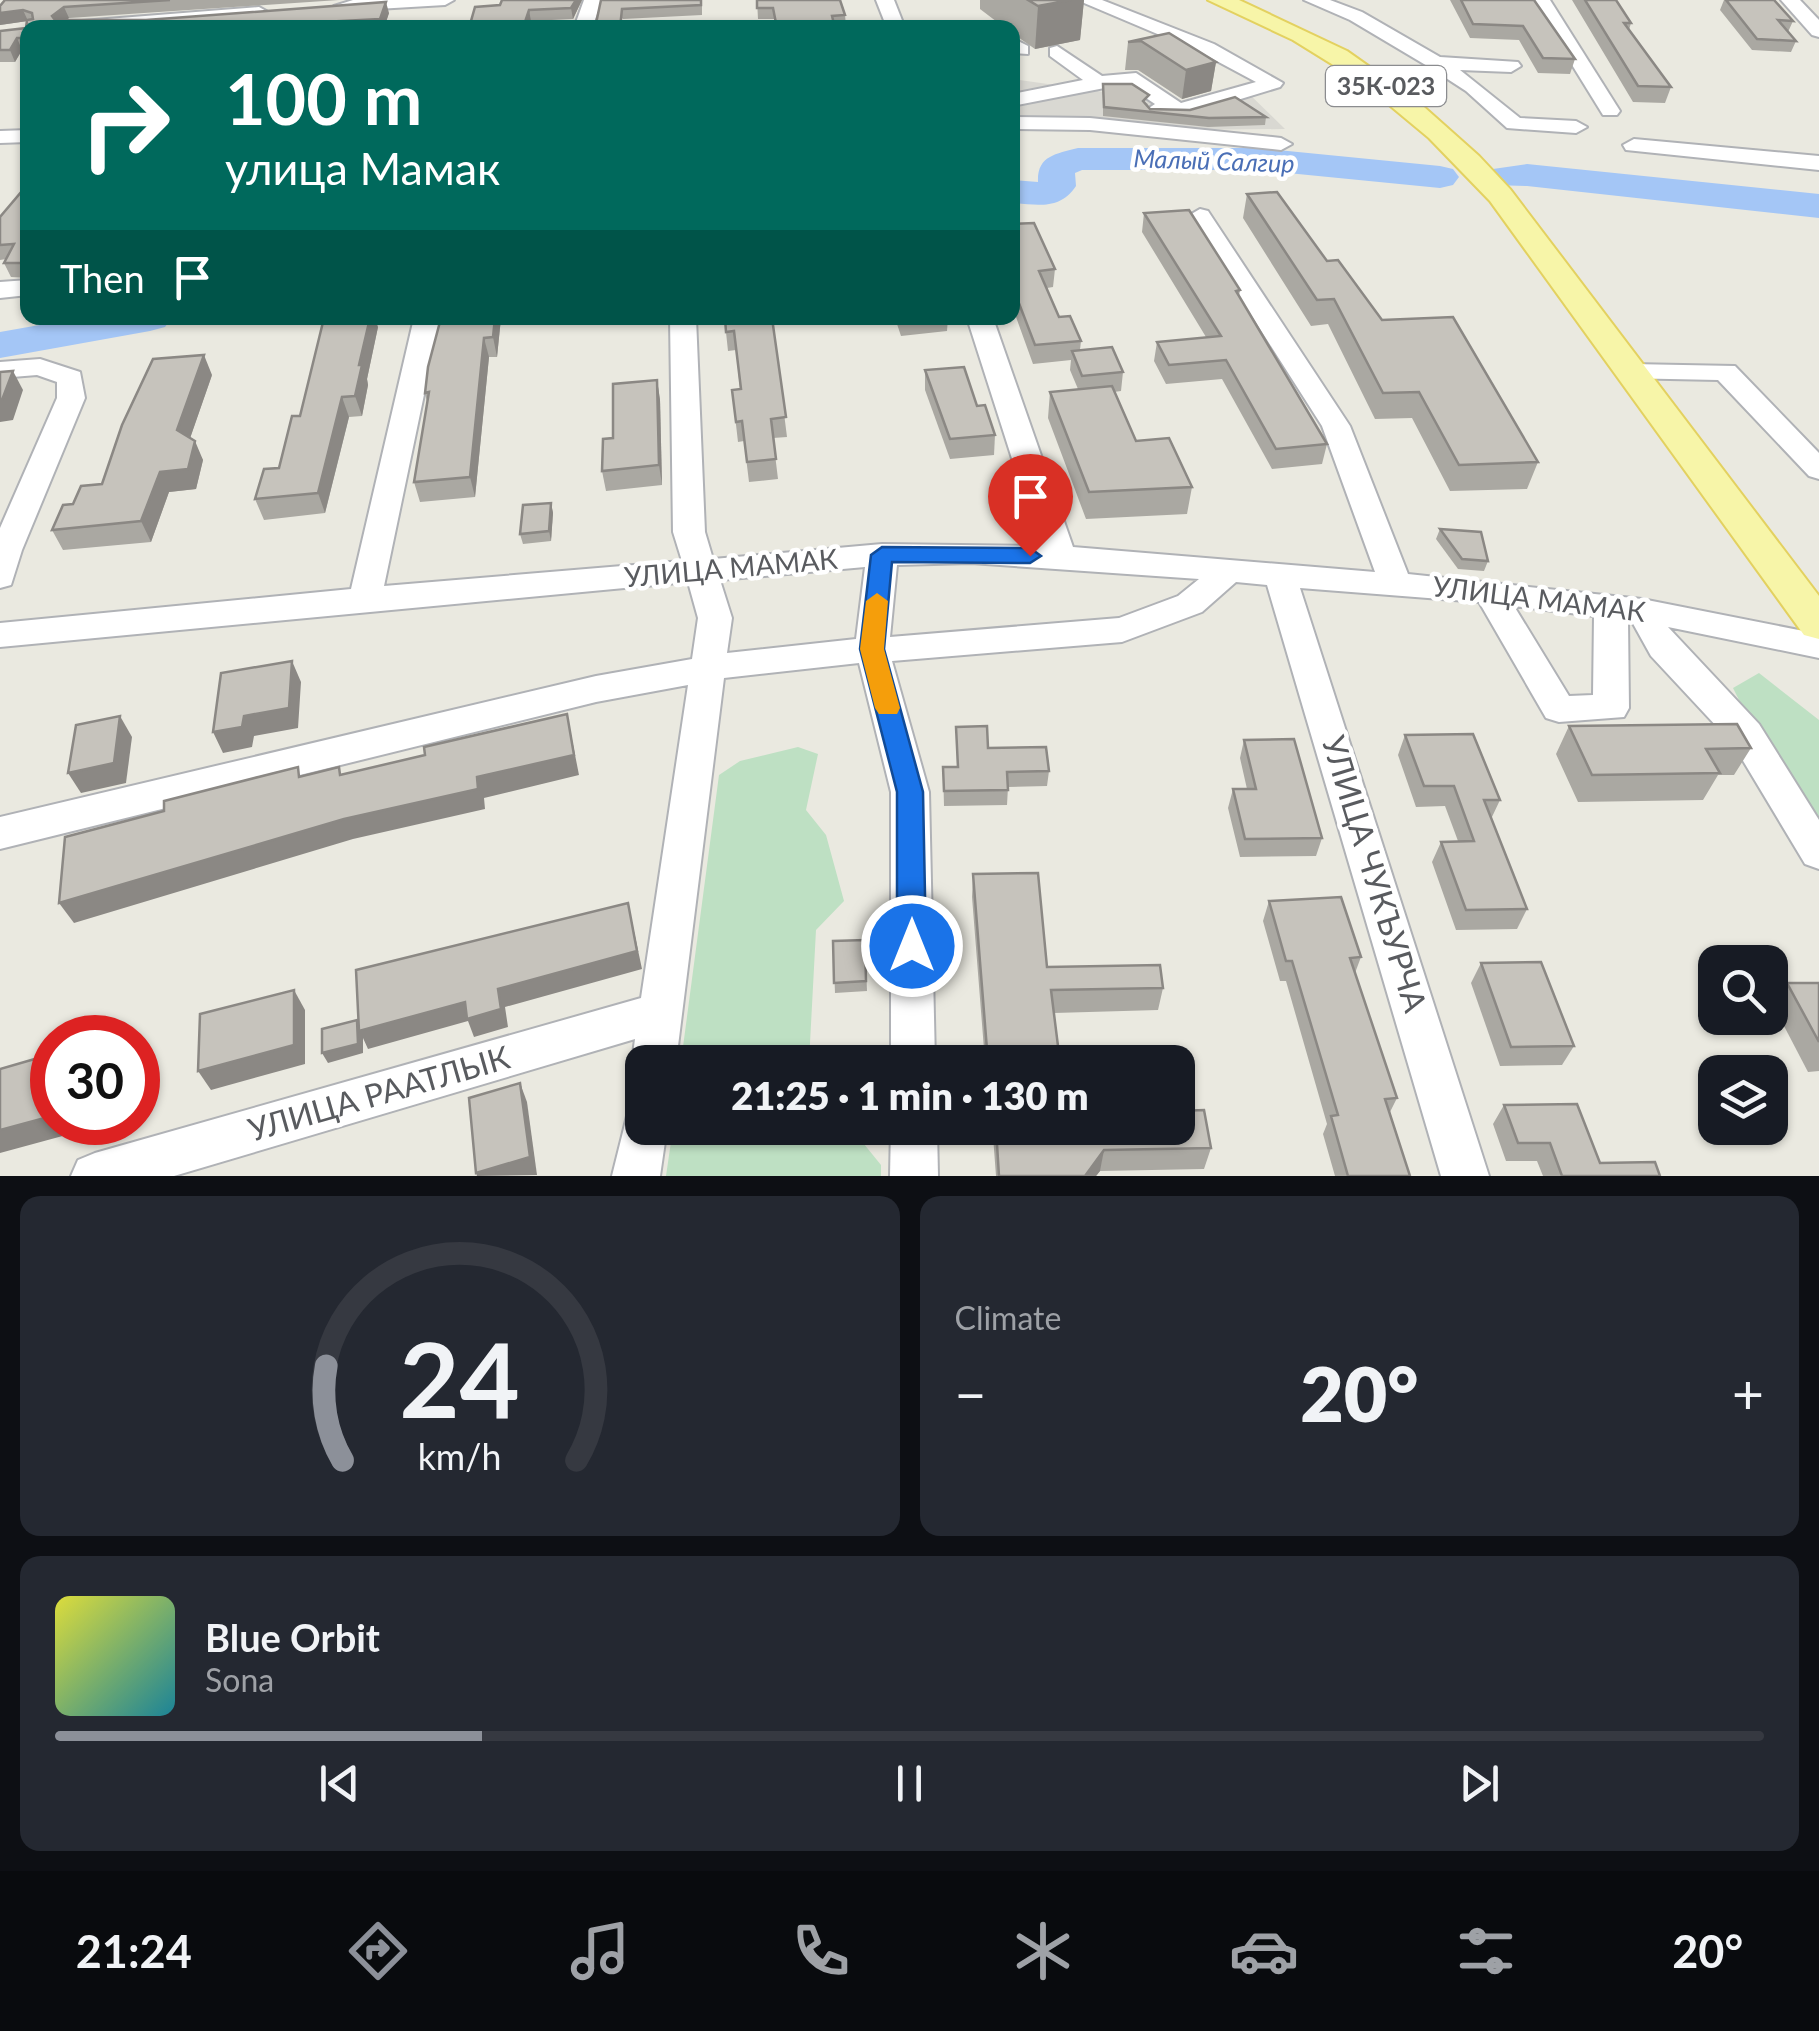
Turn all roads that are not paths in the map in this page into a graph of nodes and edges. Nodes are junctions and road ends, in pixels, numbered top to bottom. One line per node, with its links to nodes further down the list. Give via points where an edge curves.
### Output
1 (445, 0): 7 (street)
2 (1086, 0): 16 (street, via 1273,83)
3 (1219, 0): 29 (main road, 35К-023, via 1322,47 1418,110 1500,195)
4 (1313, 0): 12 (street, via 1356,16)
5 (1540, 0): 19 (street)
6 (1790, 0): 10 (street)
7 (331, 7)
8 (275, 11): 9 (street)
9 (166, 20)
10 (1819, 32)
11 (1057, 52): 14 (street)
12 (1436, 63): 13 (street); 21 (street, via 1514,124)
13 (1512, 66)
14 (1097, 81): 15 (street, via 1060,95); 18 (street, via 1129,77)
15 (1020, 97)
16 (1223, 100): 18 (street); 20 (street, via 1281,144)
17 (1111, 109): 18 (street)
18 (1177, 110)
19 (1610, 111)
20 (1020, 123)
21 (1576, 127)
22 (1634, 145): 23 (street)
23 (1819, 163)
24 (1200, 216): 37 (street, via 1336,426)
25 (425, 325): 39 (street)
26 (683, 325): 34 (street, via 690,532)
27 (982, 325): 32 (street)
28 (0, 370): 36 (street, via 40,367 70,378 71,398)
29 (1630, 372): 30 (street, via 1726,372); 41 (main road, 35К-023)
30 (1819, 470)
31 (882, 555): 32 (street, УЛИЦА МАМАК); 34 (street, УЛИЦА МАМАК); 44 (street)
32 (1060, 557): 33 (street, УЛИЦА МАМАК)
33 (1230, 570): 35 (street, УЛИЦА МАМАК); 44 (street, via 1190,604 1122,630)
34 (704, 572): 39 (street, УЛИЦА МАМАК); 45 (street, via 715,618)
35 (1280, 574): 37 (street, УЛИЦА МАМАК); 56 (street, УЛИЦА ЧУКЪУРЧА)
36 (0, 578)
37 (1394, 582): 38 (street, УЛИЦА МАМАК)
38 (1489, 592): 40 (street, УЛИЦА МАМАК); 40 (street, via 1558,709 1611,708)
39 (365, 598): 42 (street, УЛИЦА МАМАК)
40 (1626, 608): 43 (street, УЛИЦА МАМАК); 47 (street, via 1746,734)
41 (1819, 626)
42 (0, 635)
43 (1819, 646)
44 (872, 649): 45 (street); 50 (street, via 910,792)
45 (710, 670): 46 (street, via 596,689); 48 (street)
46 (0, 833)
47 (1819, 854)
48 (662, 1012): 49 (street); 53 (street, УЛИЦА РААТЛЫК)
49 (657, 1045)
50 (913, 1045)
51 (641, 1145): 54 (street)
52 (914, 1145): 55 (street)
53 (96, 1176)
54 (636, 1176)
55 (914, 1176)
56 (1465, 1176)

